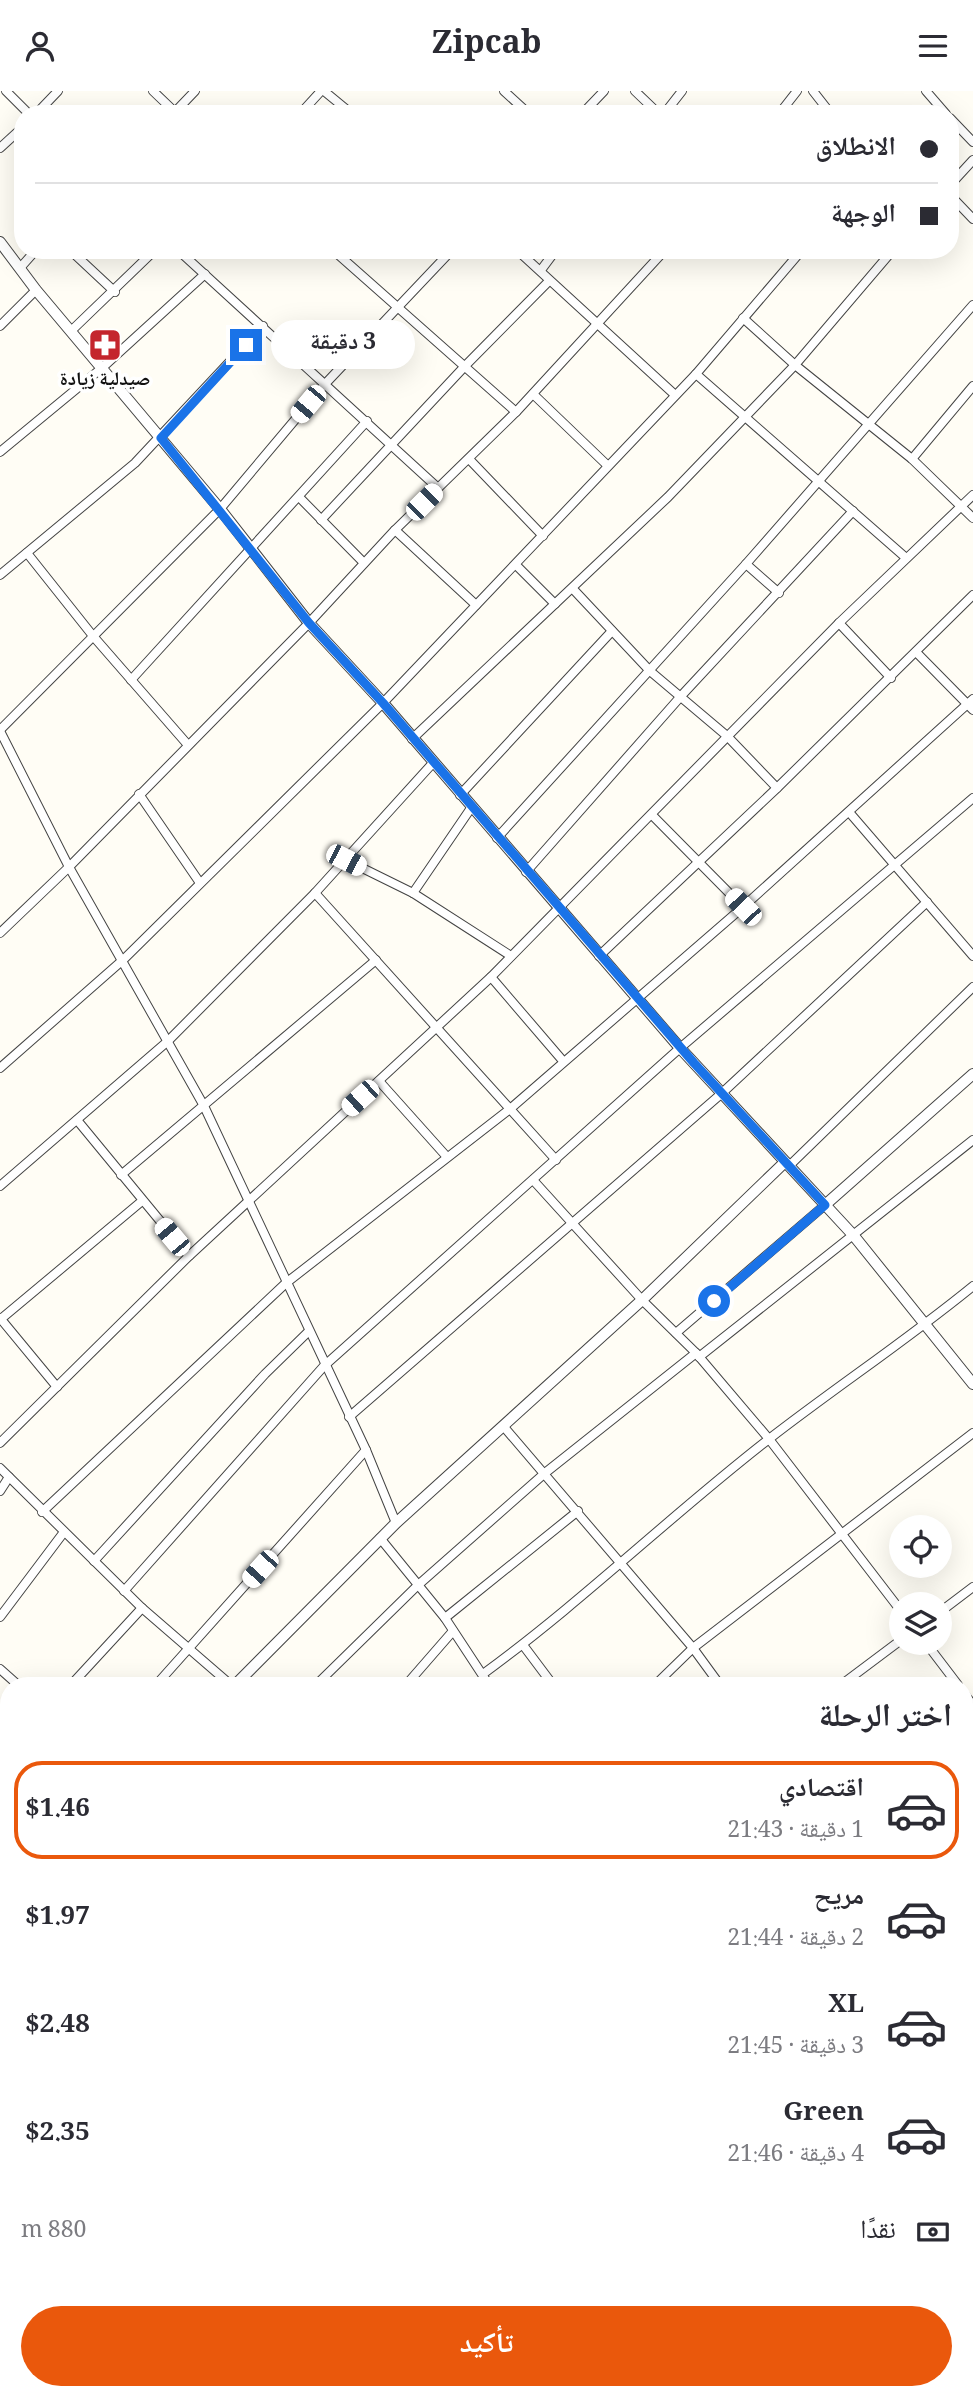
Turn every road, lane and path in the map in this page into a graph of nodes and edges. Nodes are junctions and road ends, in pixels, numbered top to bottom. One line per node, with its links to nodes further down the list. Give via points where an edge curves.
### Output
1 (6, 91): 13 (street)
2 (58, 91): 14 (street)
3 (153, 91): 15 (street)
4 (195, 91): 16 (street)
5 (323, 91): 17 (street); 18 (street)
6 (504, 91): 19 (street)
7 (604, 91): 20 (street)
8 (635, 91): 21 (street)
9 (682, 91): 22 (street)
10 (797, 91): 23 (street)
11 (813, 91): 24 (street)
12 (926, 91): 25 (street)
13 (20, 105)
14 (45, 105)
15 (167, 105)
16 (182, 105)
17 (309, 105)
18 (341, 105)
19 (519, 105)
20 (591, 105)
21 (651, 105)
22 (669, 105)
23 (786, 105)
24 (824, 105)
25 (937, 105)
26 (959, 127): 28 (street)
27 (14, 135): 29 (street)
28 (973, 142)
29 (0, 148)
30 (973, 160): 31 (street)
31 (959, 175)
32 (959, 204): 33 (street)
33 (973, 219)
34 (0, 242): 46 (street)
35 (28, 259): 46 (street)
36 (79, 259): 51 (street)
37 (146, 259): 51 (street)
38 (188, 259): 48 (street)
39 (343, 259): 53 (street)
40 (443, 259): 53 (street)
41 (528, 259): 47 (street)
42 (549, 259): 47 (street)
43 (657, 259): 55 (street)
44 (792, 259): 54 (street)
45 (885, 259): 59 (street)
46 (20, 268): 50 (street)
47 (541, 270): 49 (street)
48 (205, 274): 57 (street); 61 (street)
49 (549, 281): 55 (street); 60 (street)
50 (36, 290): 56 (street); 58 (street)
51 (115, 292): 58 (street)
52 (973, 305): 70 (street)
53 (397, 306): 60 (street); 63 (street)
54 (743, 318): 59 (street); 62 (street)
55 (598, 325): 65 (street); 66 (street)
56 (0, 326)
57 (263, 326): 63 (street); 71 (street)
58 (71, 331): 61 (street)
59 (795, 365): 68 (street); 70 (street)
60 (465, 366): 67 (street); 72 (street)
61 (103, 367): 71 (street); 73 (street)
62 (696, 374): 66 (street); 68 (street)
63 (326, 383): 69 (street); 82 (street)
64 (973, 386): 75 (street)
65 (533, 394): 67 (street); 76 (street)
66 (674, 394): 76 (street)
67 (516, 412): 74 (street)
68 (743, 418): 77 (street); 95 (street)
69 (367, 421): 72 (street); 80 (street)
70 (869, 426): 75 (street); 77 (street)
71 (161, 438): 82 (street); 89 (street)
72 (391, 444): 78 (street); 85 (street)
73 (0, 452)
74 (469, 459): 78 (street); 87 (street)
75 (912, 459): 81 (street)
76 (607, 465): 87 (street)
77 (819, 481): 83 (street); 92 (street)
78 (438, 488): 86 (street)
79 (973, 495): 81 (street)
80 (300, 498): 85 (street); 88 (street)
81 (961, 507): 84 (street); 90 (street)
82 (220, 509): 88 (street); 103 (street)
83 (853, 511): 90 (street); 96 (street)
84 (973, 518)
85 (321, 520): 91 (street)
86 (395, 530): 91 (street); 99 (street)
87 (543, 536): 93 (street)
88 (252, 550): 100 (street); 107 (street)
89 (27, 553): 94 (street); 103 (street)
90 (905, 558): 101 (street)
91 (364, 563): 100 (street)
92 (746, 564): 96 (street); 105 (street)
93 (516, 565): 98 (street); 99 (street)
94 (0, 575)
95 (573, 589): 98 (street); 102 (street)
96 (779, 593): 108 (street)
97 (973, 595): 104 (street)
98 (555, 604): 113 (street)
99 (476, 605): 109 (street)
100 (309, 623): 109 (street); 114 (street)
101 (839, 623): 106 (street); 112 (street)
102 (612, 631): 105 (street); 118 (street)
103 (93, 636): 107 (street); 111 (street)
104 (916, 652): 106 (street); 110 (street)
105 (650, 671): 108 (street); 123 (street)
106 (891, 678): 116 (street)
107 (131, 680): 114 (street)
108 (682, 695): 112 (street); 128 (street)
109 (383, 703): 113 (street); 129 (street)
110 (971, 704): 121 (street)
111 (0, 731): 127 (street)
112 (727, 736): 116 (street); 122 (street)
113 (412, 739): 115 (street)
114 (188, 745): 117 (street)
115 (432, 764): 118 (street); 124 (street)
116 (778, 788): 125 (street)
117 (139, 794): 127 (street); 129 (street)
118 (460, 795): 120 (street)
119 (973, 798): 126 (street)
120 (471, 808): 123 (street); 131 (street)
121 (849, 812): 126 (street); 133 (street)
122 (652, 815): 125 (street); 134 (street)
123 (497, 838): 128 (street)
124 (346, 860): 130 (street); 131 (street)
125 (699, 862): 133 (street); 137 (street)
126 (895, 863): 132 (street); 146 (street)
127 (69, 867): 135 (street); 139 (street)
128 (526, 872): 134 (street)
129 (200, 883): 139 (street)
130 (315, 893): 140 (street); 145 (street)
131 (413, 893): 136 (street)
132 (927, 902): 138 (street); 151 (street)
133 (743, 907): 143 (street)
134 (559, 910): 136 (street); 137 (street)
135 (0, 933)
136 (512, 956): 141 (street)
137 (599, 956): 143 (street)
138 (973, 956)
139 (124, 959): 145 (street); 148 (street)
140 (376, 960): 144 (street); 152 (street)
141 (491, 977): 144 (street); 147 (street)
142 (973, 987): 158 (street)
143 (635, 997): 146 (street); 147 (street)
144 (436, 1028): 150 (street); 153 (street)
145 (168, 1041): 152 (street); 154 (street)
146 (680, 1048): 151 (street); 157 (street)
147 (562, 1061): 153 (street)
148 (0, 1068)
149 (973, 1074): 164 (street)
150 (379, 1081): 156 (street); 163 (street)
151 (721, 1094): 158 (street); 165 (street)
152 (204, 1106): 159 (street); 163 (street)
153 (510, 1109): 156 (street); 157 (street)
154 (77, 1121): 159 (street); 161 (street)
155 (973, 1140): 166 (street)
156 (447, 1157): 168 (street)
157 (556, 1160): 160 (street)
158 (787, 1164): 164 (street); 170 (street)
159 (121, 1175): 162 (street)
160 (533, 1180): 165 (street); 176 (street)
161 (0, 1186)
162 (142, 1201): 167 (street); 171 (street)
163 (248, 1202): 167 (street); 168 (street)
164 (825, 1205): 166 (street); 174 (street)
165 (572, 1225): 170 (street); 179 (street)
166 (854, 1236): 172 (street); 175 (street)
167 (188, 1256): 178 (street)
168 (286, 1283): 173 (street); 190 (street)
169 (973, 1286): 172 (street)
170 (642, 1300): 174 (street); 180 (street)
171 (1, 1319): 178 (street)
172 (925, 1325): 177 (street); 182 (street)
173 (308, 1332): 176 (street); 195 (street)
174 (677, 1333): 175 (street)
175 (698, 1355): 182 (street); 186 (street)
176 (324, 1366): 179 (street); 199 (street)
177 (973, 1384)
178 (57, 1387): 183 (street)
179 (349, 1417): 184 (street)
180 (504, 1427): 186 (street); 191 (street)
181 (973, 1433): 193 (street)
182 (769, 1439): 193 (street); 196 (street)
183 (0, 1443)
184 (366, 1450): 191 (street); 208 (street)
185 (0, 1468): 187 (street)
186 (545, 1473): 189 (street); 197 (street)
187 (9, 1478): 188 (street); 190 (street)
188 (0, 1490)
189 (578, 1511): 196 (street); 204 (street)
190 (43, 1512): 192 (street)
191 (396, 1523): 194 (street)
192 (64, 1532): 195 (street); 203 (street)
193 (843, 1534): 200 (street); 207 (street)
194 (380, 1538): 197 (street); 215 (street)
195 (94, 1561): 199 (street)
196 (620, 1562): 206 (street); 207 (street)
197 (416, 1585): 204 (street); 216 (street)
198 (973, 1587): 201 (street)
199 (124, 1591): 202 (street)
200 (889, 1595)
201 (952, 1603)
202 (142, 1608): 208 (street); 212 (street)
203 (0, 1618)
204 (445, 1618): 205 (street)
205 (453, 1631): 211 (street); 217 (street)
206 (523, 1644): 211 (street); 219 (street)
207 (693, 1648): 220 (street); 221 (street)
208 (190, 1649): 213 (street); 214 (street)
209 (889, 1649): 222 (street)
210 (935, 1655): 223 (street)
211 (483, 1674): 218 (street)
212 (78, 1677)
213 (164, 1677)
214 (228, 1677)
215 (244, 1677)
216 (324, 1677)
217 (413, 1677)
218 (485, 1677)
219 (548, 1677)
220 (663, 1677)
221 (714, 1677)
222 (852, 1677)
223 (952, 1677)

